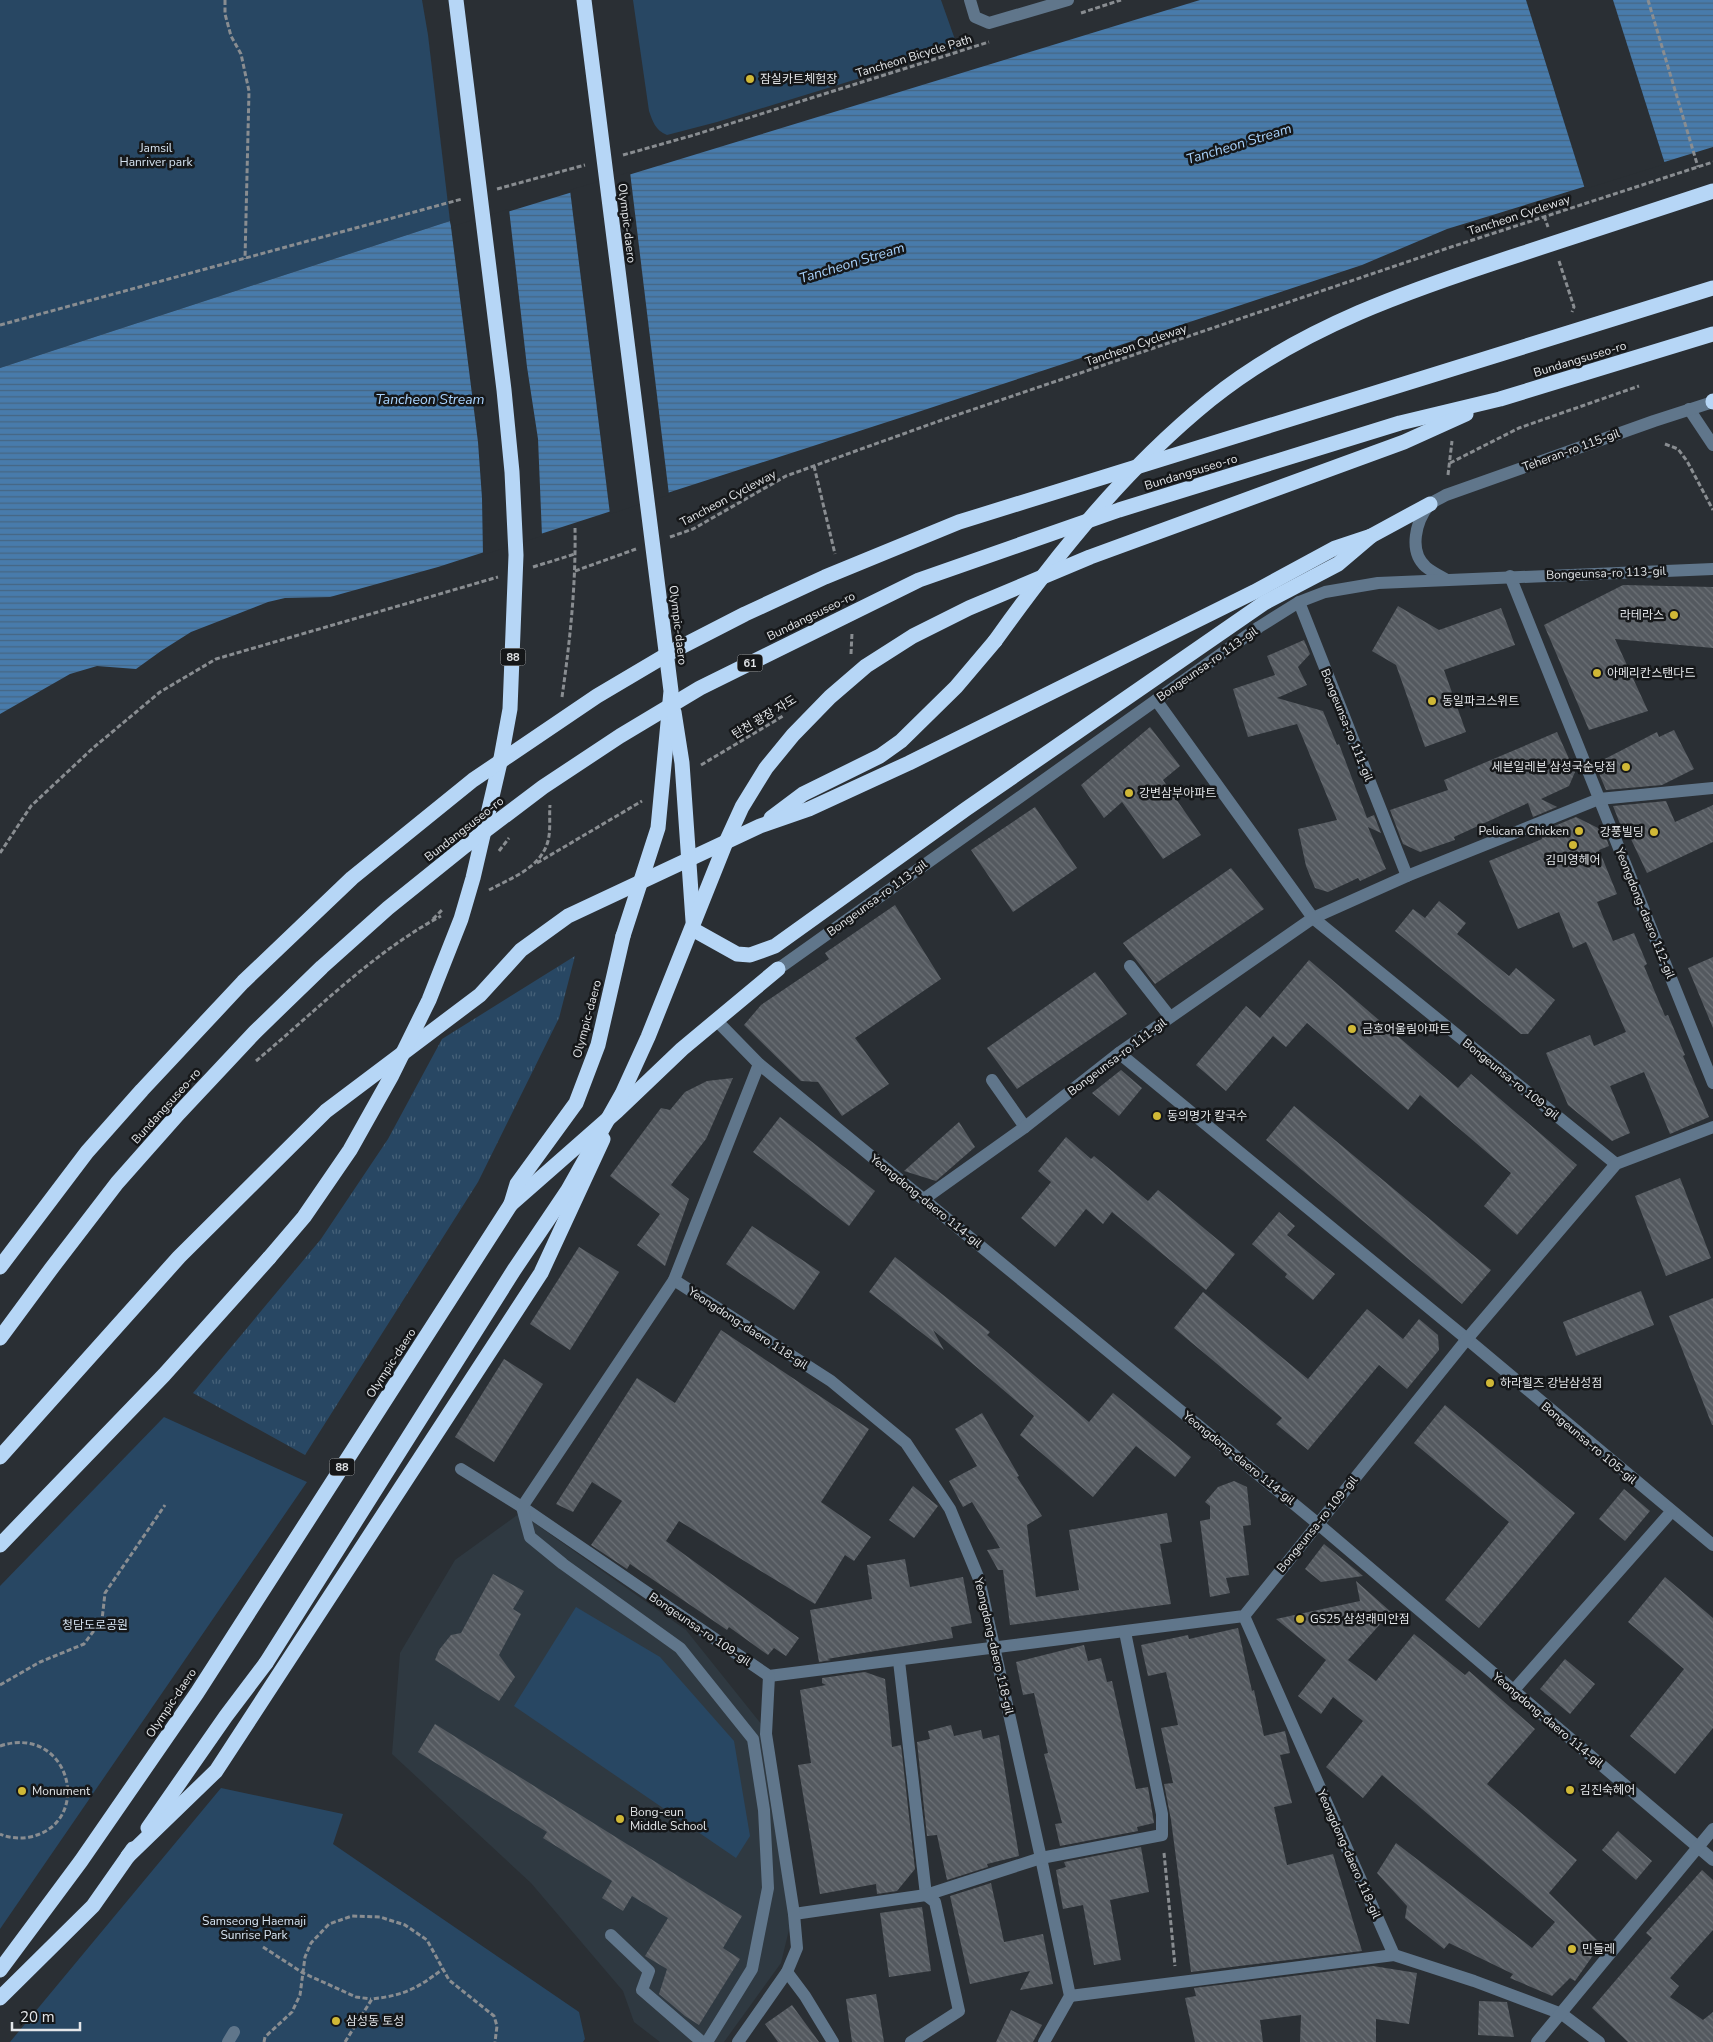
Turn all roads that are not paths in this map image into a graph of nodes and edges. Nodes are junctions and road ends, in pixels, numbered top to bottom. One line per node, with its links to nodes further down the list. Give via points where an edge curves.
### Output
1 (456, 0): 48 (highway, 88, bridge, via 504,390 516,555 510,709 461,919 429,1000 392,1075 350,1150 304,1217 164,1375)
2 (584, 0): 18 (highway, Olympic-daero / 88, bridge)
3 (970, 0): 4 (street, via 975,17 989,23)
4 (1068, 0)
5 (1713, 191): 22 (highway, bridge, via 1397,296 1304,340 1258,366 1211,399 1113,490 1068,543 995,641 956,687 902,741 880,756 803,794)
6 (1713, 288): 39 (highway, Bundangsuseo-ro, bridge, via 959,522 825,577 673,651 597,696 481,774 352,878 243,982 142,1090 87,1152)
7 (1713, 334): 8 (highway, Bundangsuseo-ro / 61, bridge)
8 (1500, 399): 41 (highway, Bundangsuseo-ro / 61, bridge, via 1400,423 1119,510 919,580 700,688 620,736 543,787 465,846 322,967 186,1106 117,1184); 58 (highway, bridge, via 1404,442 1090,557 969,608 913,636 874,661 830,697 793,735 766,768 742,807 648,1037 622,1094 568,1190 266,1663)
9 (1713, 402): 10 (street, Teheran-ro 115-gil)
10 (1689, 409): 11 (street); 12 (street, Teheran-ro 115-gil, via 1446,495)
11 (1713, 445)
12 (1430, 504): 13 (highway); 16 (street, via 1418,523 1415,536 1418,554 1425,566)
13 (1371, 536): 18 (highway, bridge, via 1338,564 1264,603 1200,646 775,946 750,956 736,954 694,930 682,763); 22 (highway, via 1335,548 1246,596 909,763 809,809)
14 (1713, 569): 15 (street, Bongeunsa-ro 113-gil)
15 (1510, 576): 16 (street, Bongeunsa-ro 113-gil); 21 (street, Yeongdong-daero 112-gil)
16 (1447, 580): 17 (street, Bongeunsa-ro 113-gil, via 1351,586)
17 (1299, 602): 19 (street, Bongeunsa-ro 113-gil); 23 (street, Bongeunsa-ro 111-gil)
18 (671, 691): 38 (highway, Olympic-daero / 88, bridge, via 658,828 623,936 598,1045 576,1103 517,1184)
19 (1156, 700): 24 (street); 26 (street, Bongeunsa-ro 113-gil)
20 (1713, 788): 21 (street, Bongeunsa-ro 111-gil)
21 (1599, 799): 23 (street, Bongeunsa-ro 111-gil); 32 (street, Yeongdong-daero 112-gil)
22 (760, 826): 43 (highway, via 568,916 521,950 480,995 326,1111 179,1257)
23 (1407, 876): 24 (street, Bongeunsa-ro 111-gil)
24 (1313, 918): 27 (street, Bongeunsa-ro 111-gil); 36 (street, Bongeunsa-ro 109-gil)
25 (1130, 966): 27 (street)
26 (778, 969): 28 (highway)
27 (1170, 1017): 29 (street, Bongeunsa-ro 111-gil)
28 (716, 1020): 30 (street, Yeongdong-daero 114-gil); 33 (highway)
29 (1119, 1053): 34 (street, Bongeunsa-ro 111-gil); 42 (street)
30 (759, 1064): 37 (street, Yeongdong-daero 114-gil); 40 (street)
31 (992, 1080): 34 (street)
32 (1713, 1083)
33 (617, 1111): 38 (highway); 58 (highway, via 541,1273 216,1771)
34 (1025, 1127): 37 (street, Bongeunsa-ro 111-gil)
35 (1713, 1127): 36 (street, Bongeunsa-ro 109-gil)
36 (1616, 1164): 42 (street, Bongeunsa-ro 109-gil)
37 (924, 1199): 47 (street, Yeongdong-daero 114-gil)
38 (511, 1204): 65 (highway, Olympic-daero / 88, via 197,1693 81,1861)
39 (0, 1267)
40 (674, 1280): 45 (street); 52 (street, Yeongdong-daero 118-gil, via 831,1381 906,1443 950,1509 979,1579)
41 (0, 1338)
42 (1467, 1339): 46 (street, Bongeunsa-ro 105-gil); 47 (street, Bongeunsa-ro 109-gil)
43 (0, 1457)
44 (461, 1469): 45 (street, Bongeunsa-ro 109-gil)
45 (522, 1507): 54 (street, Bongeunsa-ro 109-gil); 71 (street, via 530,1537 680,1648 753,1739 764,1810 768,1888 752,1969)
46 (1671, 1512): 49 (street, Bongeunsa-ro 105-gil); 55 (street)
47 (1317, 1523): 50 (street, Bongeunsa-ro 109-gil); 55 (street, Yeongdong-daero 114-gil)
48 (0, 1545)
49 (1713, 1545)
50 (1244, 1616): 51 (street); 64 (street, Yeongdong-daero 118-gil)
51 (1125, 1632): 52 (street); 59 (street, via 1162,1814 1162,1835)
52 (995, 1647): 53 (street); 59 (street, Yeongdong-daero 118-gil)
53 (899, 1661): 54 (street); 61 (street)
54 (769, 1676): 62 (street, via 766,1734)
55 (1514, 1691): 57 (street, Yeongdong-daero 114-gil)
56 (1713, 1829): 57 (street)
57 (1698, 1848): 60 (street, Yeongdong-daero 114-gil); 69 (street)
58 (128, 1856): 68 (highway, via 93,1906)
59 (1041, 1858): 61 (street); 67 (street, Yeongdong-daero 118-gil)
60 (1713, 1860)
61 (926, 1895): 62 (street); 74 (street, via 935,1902 959,2011)
62 (794, 1914): 66 (street, via 797,1948)
63 (611, 1935): 70 (street, via 649,1971 642,1990)
64 (1394, 1955): 67 (street); 69 (street)
65 (0, 1970)
66 (787, 1972): 72 (street); 73 (street)
67 (1070, 1996): 75 (street)
68 (0, 1998)
69 (1562, 2014): 76 (street); 77 (street)
70 (702, 2042)
71 (707, 2042)
72 (738, 2042)
73 (833, 2042)
74 (911, 2042)
75 (1044, 2042)
76 (1537, 2042)
77 (1599, 2042)

